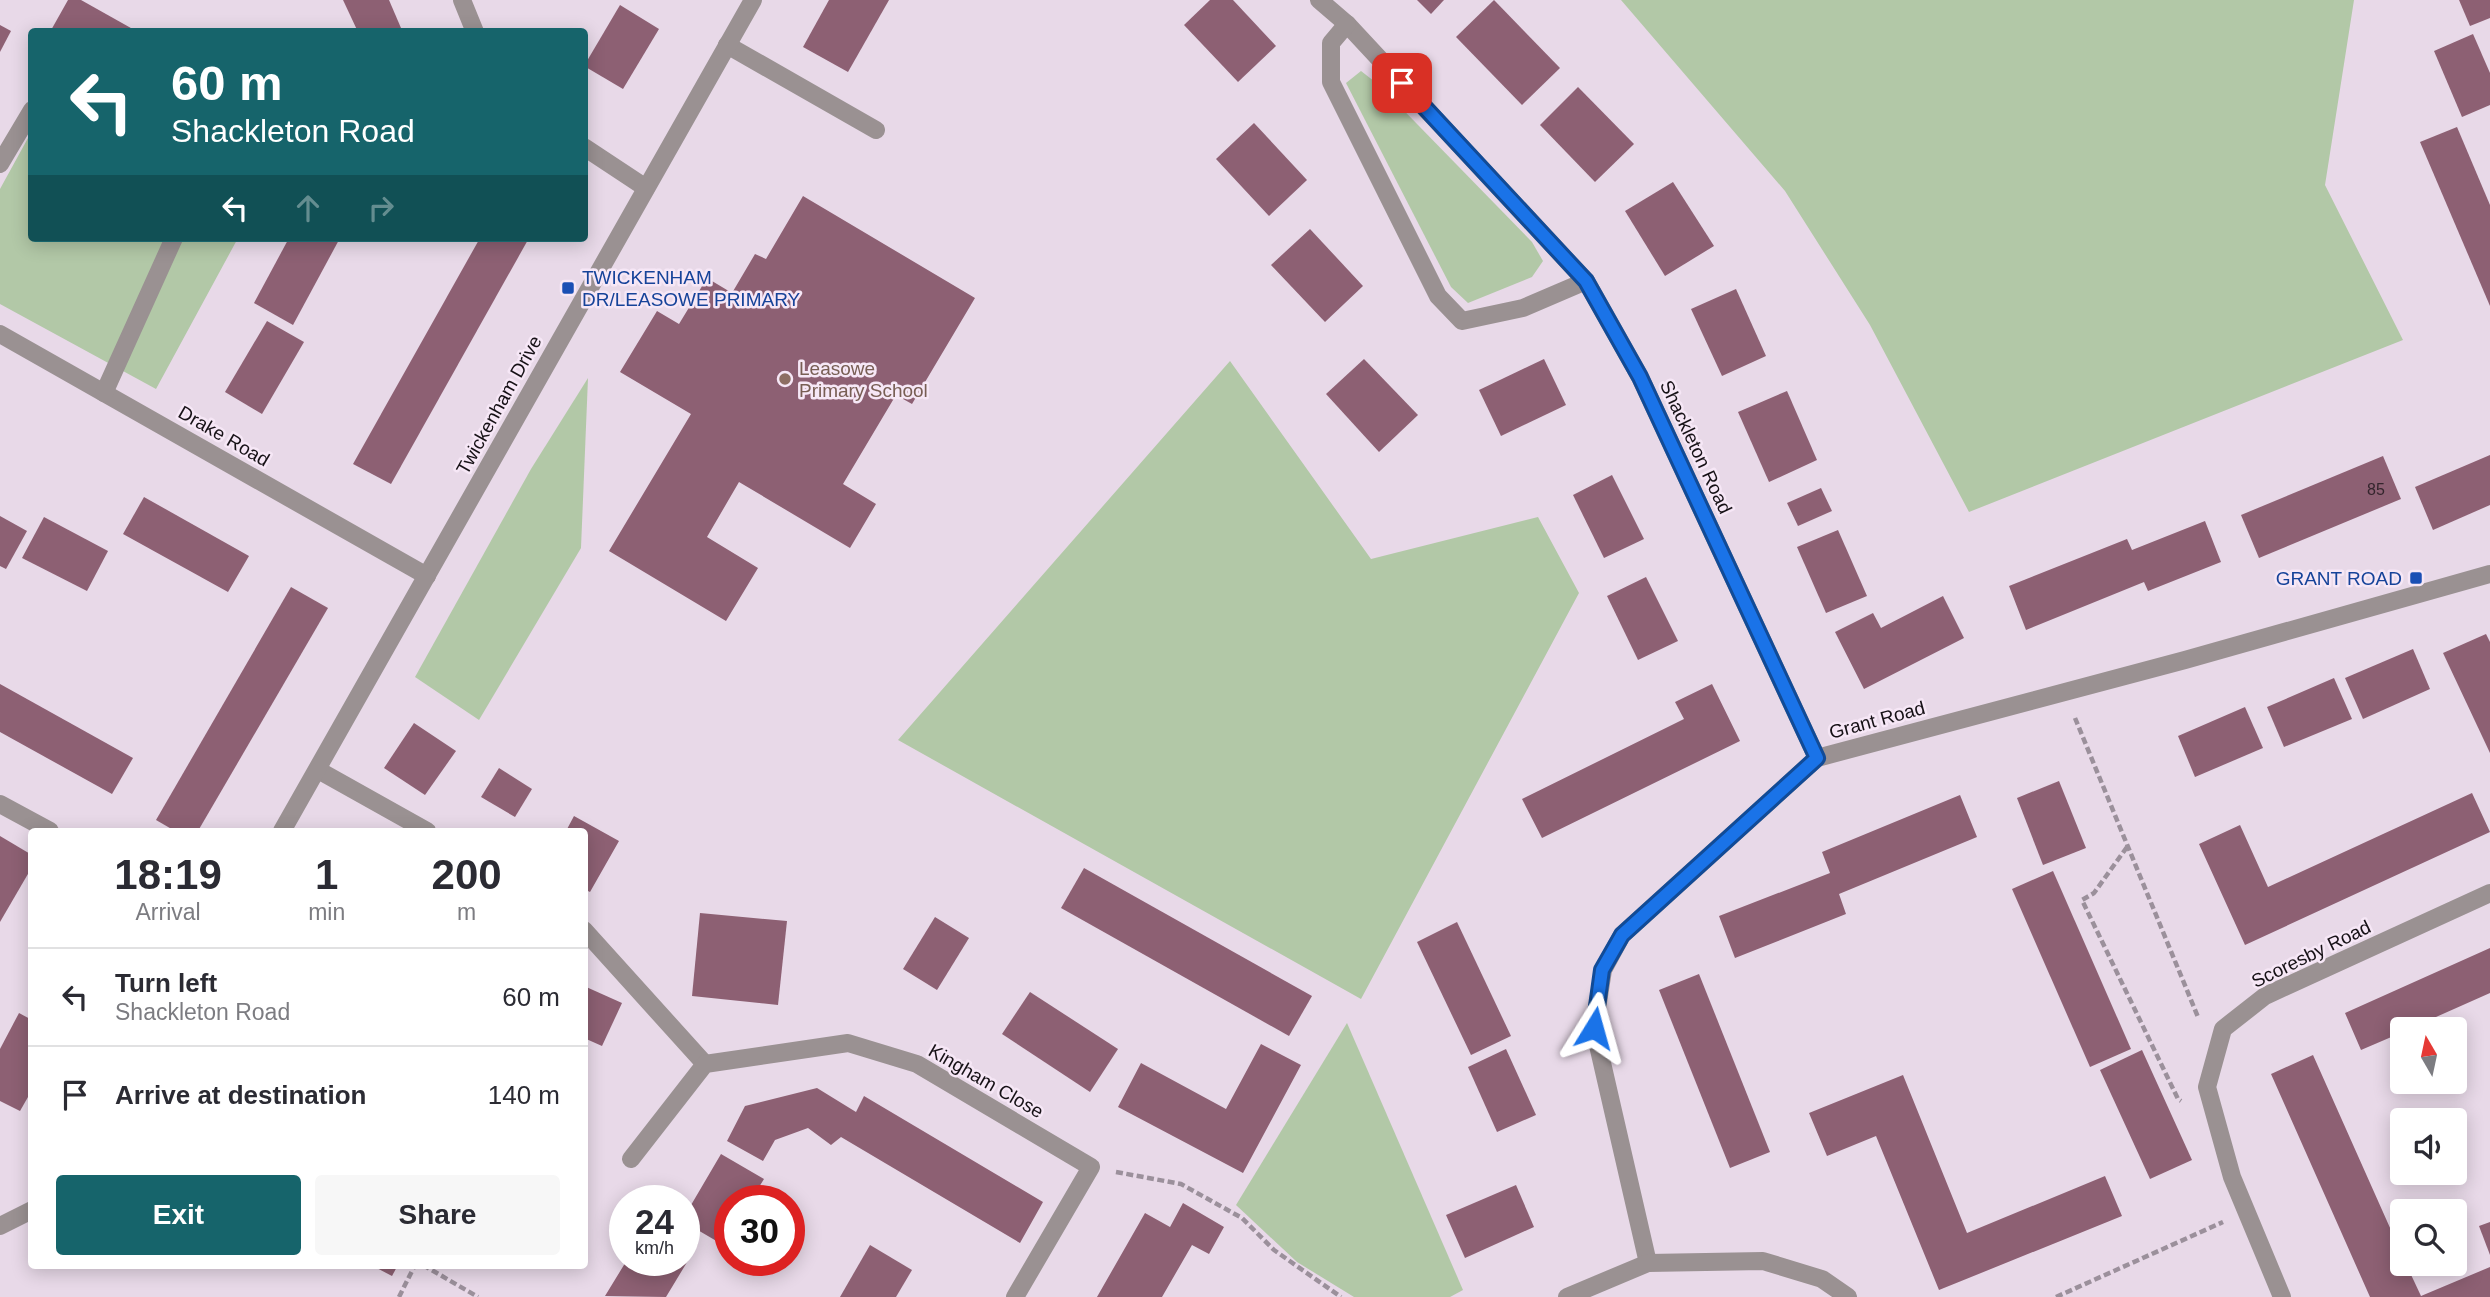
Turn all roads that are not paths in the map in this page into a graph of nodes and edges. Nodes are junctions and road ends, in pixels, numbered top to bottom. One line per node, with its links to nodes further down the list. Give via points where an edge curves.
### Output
1 (462, 0): 5 (street)
2 (753, 0): 6 (street, Twickenham Drive)
3 (1319, 0): 4 (street, Shackleton Road)
4 (1347, 24): 13 (street, Shackleton Road); 13 (street, via 1331,43 1331,82 1438,296 1462,321 1523,308)
5 (473, 28)
6 (727, 45): 8 (street); 11 (street, Twickenham Drive)
7 (28, 117): 10 (street)
8 (876, 130)
9 (588, 150): 11 (street)
10 (0, 164)
11 (646, 188): 17 (street, Twickenham Drive)
12 (172, 242): 15 (street)
13 (1586, 281): 18 (street, Shackleton Road, via 1640,377)
14 (0, 334): 15 (street, Drake Road)
15 (104, 393): 17 (street, Drake Road)
16 (2490, 574): 18 (street, Grant Road)
17 (427, 576): 19 (street, Twickenham Drive)
18 (1817, 758): 30 (street, Grant Road, via 1622,935 1602,970 1594,1028)
19 (318, 770): 22 (street, Twickenham Drive); 23 (street)
20 (0, 804): 21 (street)
21 (44, 828)
22 (284, 828)
23 (422, 828)
24 (2490, 893): 34 (street, Scoresby Road, via 2265,996 2223,1029 2207,1087 2232,1177)
25 (588, 934): 26 (street)
26 (705, 1064): 27 (street); 31 (street, Kingham Close, via 848,1043 917,1064 1091,1167)
27 (631, 1158)
28 (28, 1212): 29 (street)
29 (0, 1226)
30 (1647, 1264): 32 (street); 33 (street, via 1763,1261 1822,1279)
31 (1014, 1297)
32 (1567, 1297)
33 (1848, 1297)
34 (2282, 1297)

